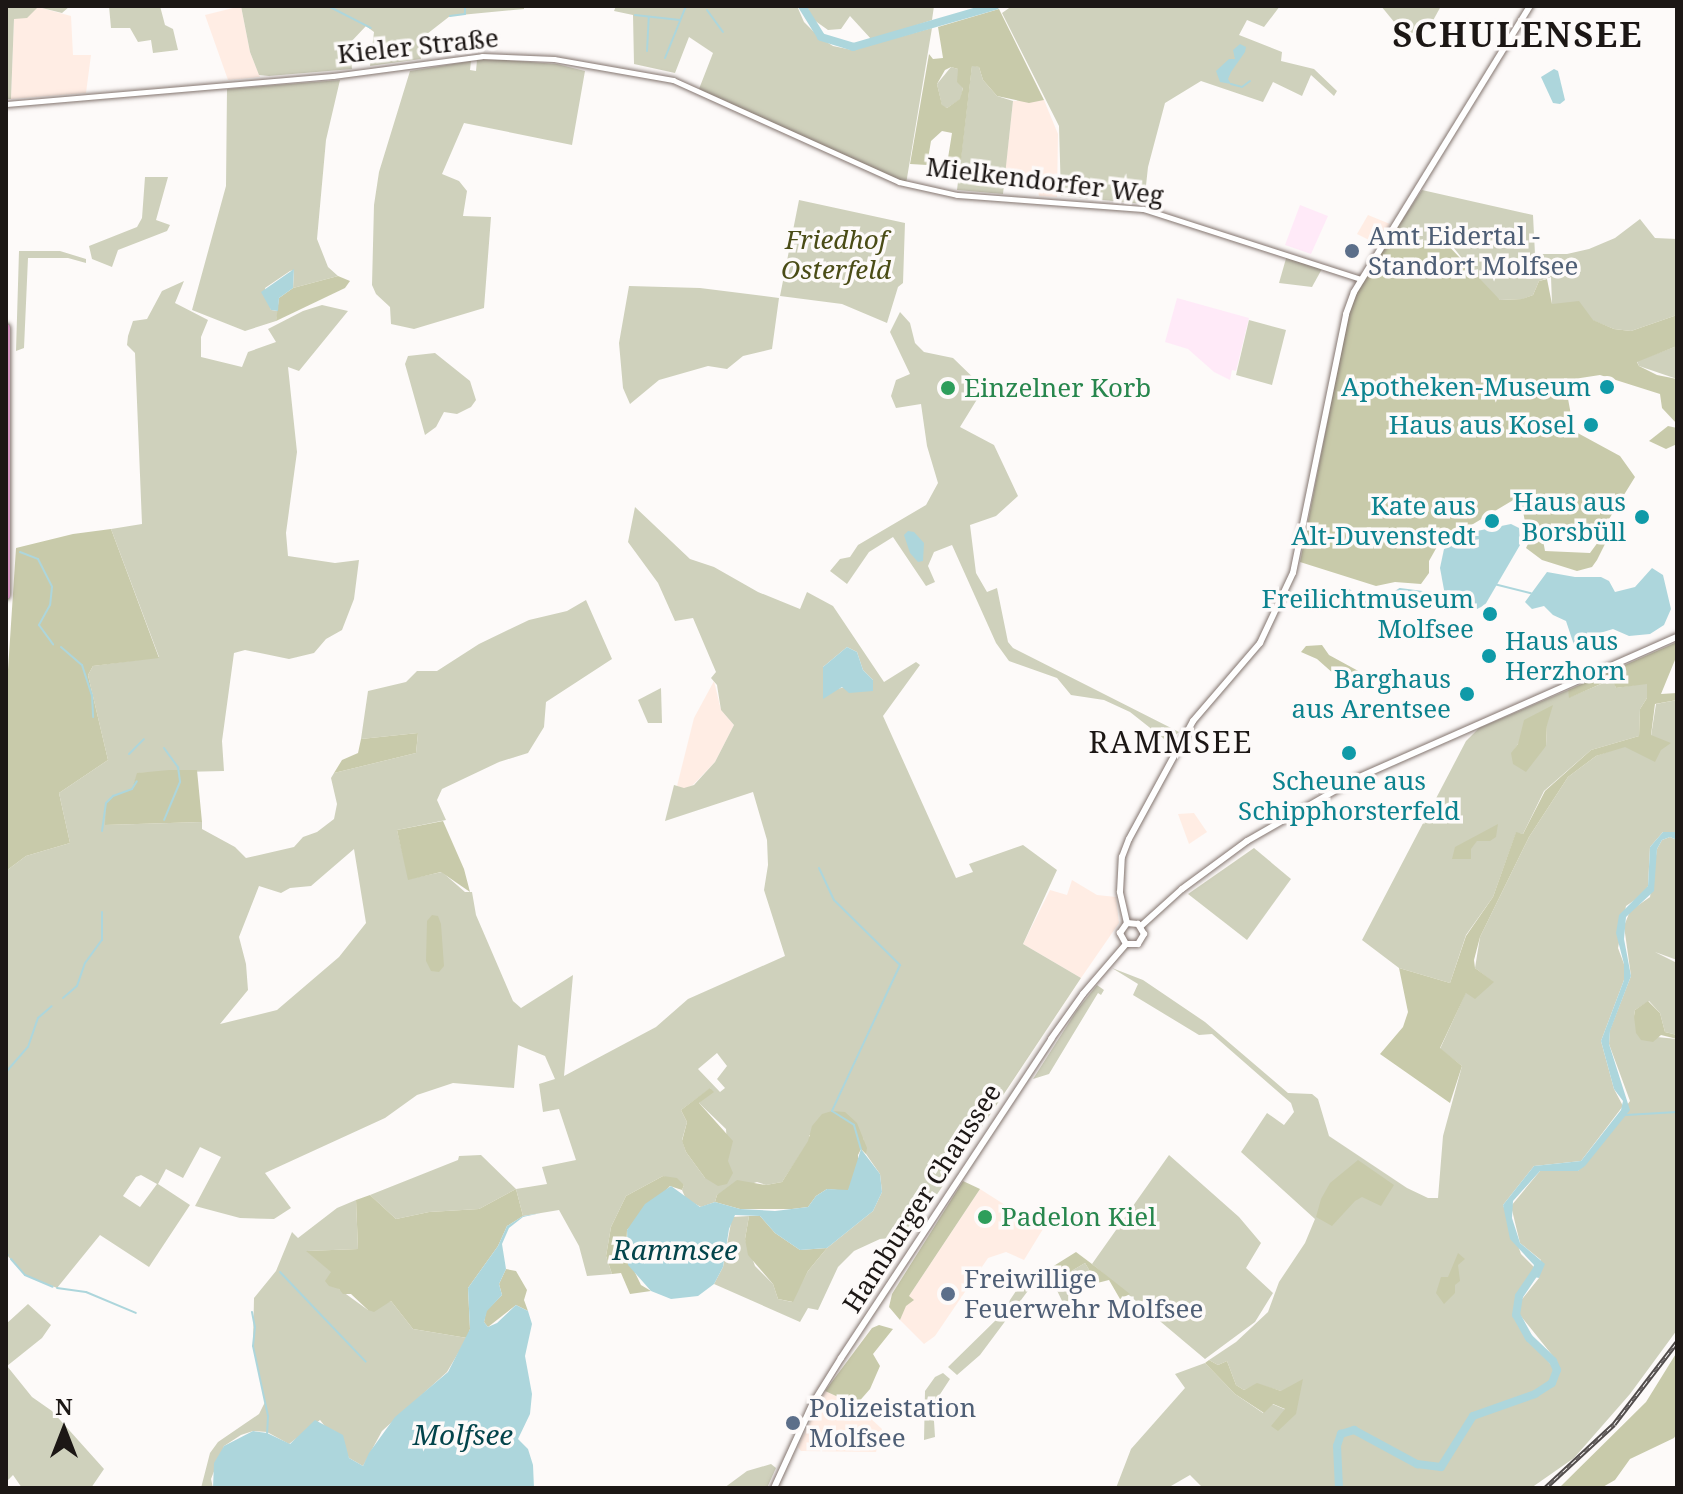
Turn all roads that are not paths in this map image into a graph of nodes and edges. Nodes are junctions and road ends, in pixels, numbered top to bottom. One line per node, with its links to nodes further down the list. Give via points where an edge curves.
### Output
1 (1530, 6): 4 (main road)
2 (6, 104): 3 (street, Kieler Straße, via 520,56 673,80)
3 (906, 184): 4 (street, Mielkendorfer Weg, via 957,195 1143,209)
4 (1361, 279): 8 (main road, via 1346,314 1289,584 1260,643 1193,721 1129,839 1121,864)
5 (6, 328): 6 (highway)
6 (6, 595)
7 (1677, 637): 9 (main road, via 1357,778 1247,841)
8 (1127, 923): 9 (main road); 10 (main road, via 1120,933)
9 (1141, 926): 10 (main road, via 1141,941)
10 (1126, 944): 11 (main road, Hamburger Chaussee, via 1051,1039 849,1345 813,1403)
11 (774, 1488)

